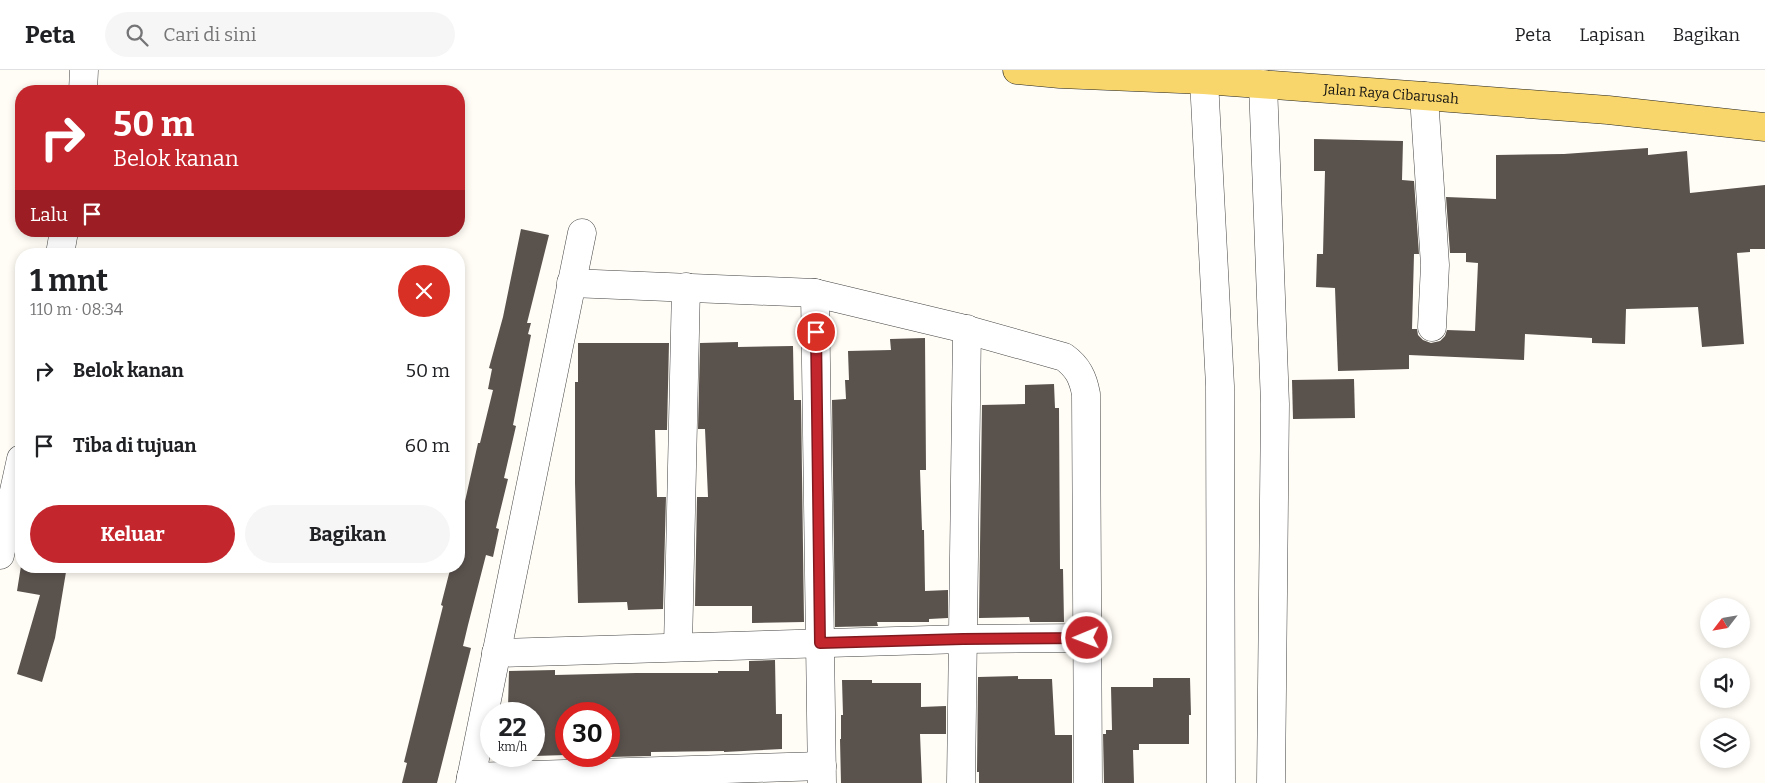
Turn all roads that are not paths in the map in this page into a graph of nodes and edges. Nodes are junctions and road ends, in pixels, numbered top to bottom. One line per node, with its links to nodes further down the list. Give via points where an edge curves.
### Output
1 (84, 70): 5 (street)
2 (1017, 70): 3 (main road, Jalan Raya Cibarusah)
3 (1204, 80): 4 (main road, Jalan Raya Cibarusah); 25 (street, via 1220,386)
4 (1263, 84): 6 (main road, Jalan Raya Cibarusah); 26 (street, via 1274,404)
5 (83, 85)
6 (1424, 96): 7 (main road, Jalan Raya Cibarusah, via 1608,110); 12 (street, via 1435,265)
7 (1765, 127)
8 (582, 233): 9 (street)
9 (571, 283): 10 (street); 20 (street)
10 (686, 287): 11 (street); 19 (street)
11 (816, 293): 13 (street); 18 (street)
12 (1432, 327)
13 (967, 329): 16 (street, via 1064,357 1073,363 1084,382); 17 (street)
14 (15, 486): 15 (street)
15 (0, 555)
16 (1087, 638): 17 (street); 24 (street)
17 (963, 639): 18 (street); 23 (street)
18 (820, 643): 19 (street); 21 (street)
19 (678, 647): 20 (street)
20 (496, 653): 22 (street)
21 (822, 774): 22 (street)
22 (471, 780)
23 (961, 783)
24 (1088, 783)
25 (1221, 783)
26 (1271, 783)

